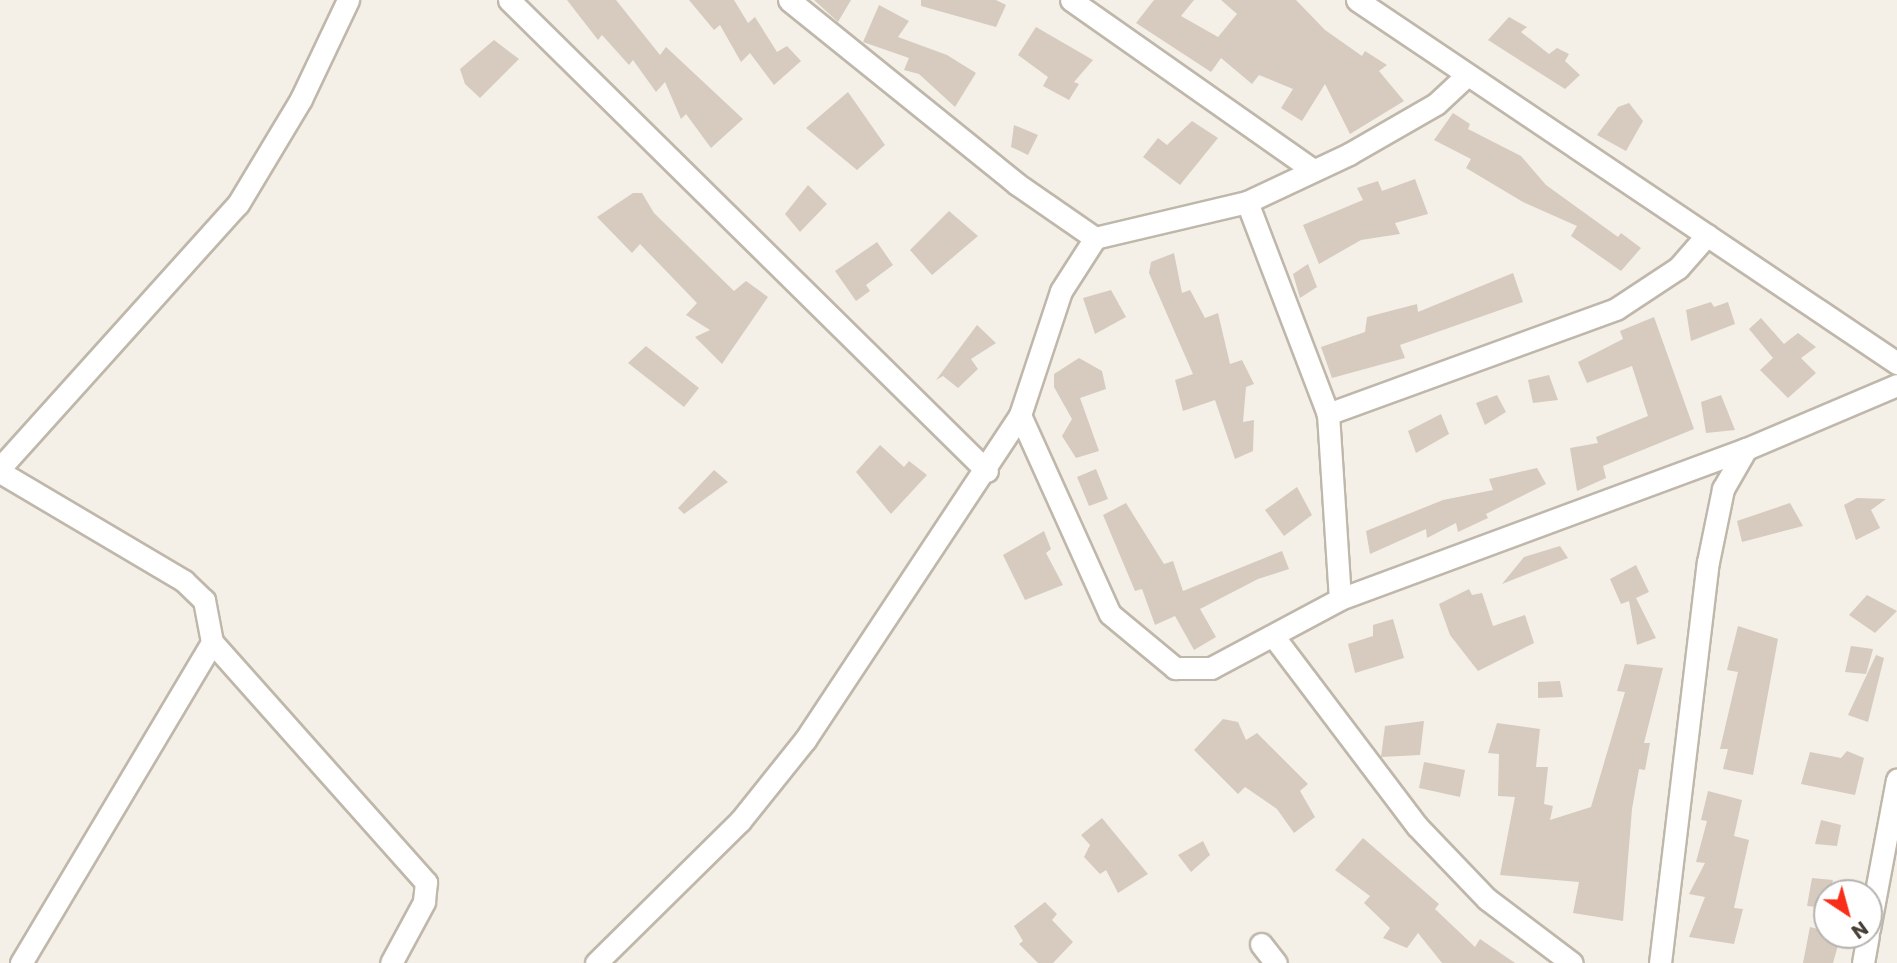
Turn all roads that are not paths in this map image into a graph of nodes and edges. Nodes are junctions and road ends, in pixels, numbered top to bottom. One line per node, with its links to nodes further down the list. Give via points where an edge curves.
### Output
1 (348, 0): 16 (street, via 301,99 238,204)
2 (509, 0): 17 (street)
3 (789, 0): 10 (street, via 1017,184)
4 (1071, 0): 7 (street)
5 (1357, 0): 6 (street)
6 (1466, 76): 7 (street, via 1436,104); 9 (street)
7 (1313, 170): 8 (street)
8 (1247, 202): 10 (street); 13 (street)
9 (1707, 235): 11 (street); 13 (street, via 1678,268 1616,309)
10 (1095, 238): 14 (street, via 1061,291)
11 (1897, 363)
12 (1897, 385): 15 (street)
13 (1328, 414): 18 (street)
14 (1020, 415): 17 (street); 19 (street, via 1110,614 1132,637 1175,668 1193,671)
15 (1746, 449): 18 (street); 29 (street, via 1723,489 1708,562)
16 (0, 470): 20 (street, via 184,581 204,600)
17 (987, 471): 26 (street, via 806,740 740,821)
18 (1340, 599): 19 (street)
19 (1274, 637): 28 (street, via 1417,826 1487,899)
20 (212, 642): 24 (street); 25 (street, via 426,882 424,902)
21 (1897, 780): 22 (street)
22 (1878, 879)
23 (1261, 944): 27 (street)
24 (21, 963)
25 (391, 963)
26 (596, 963)
27 (1276, 963)
28 (1572, 963)
29 (1660, 963)

